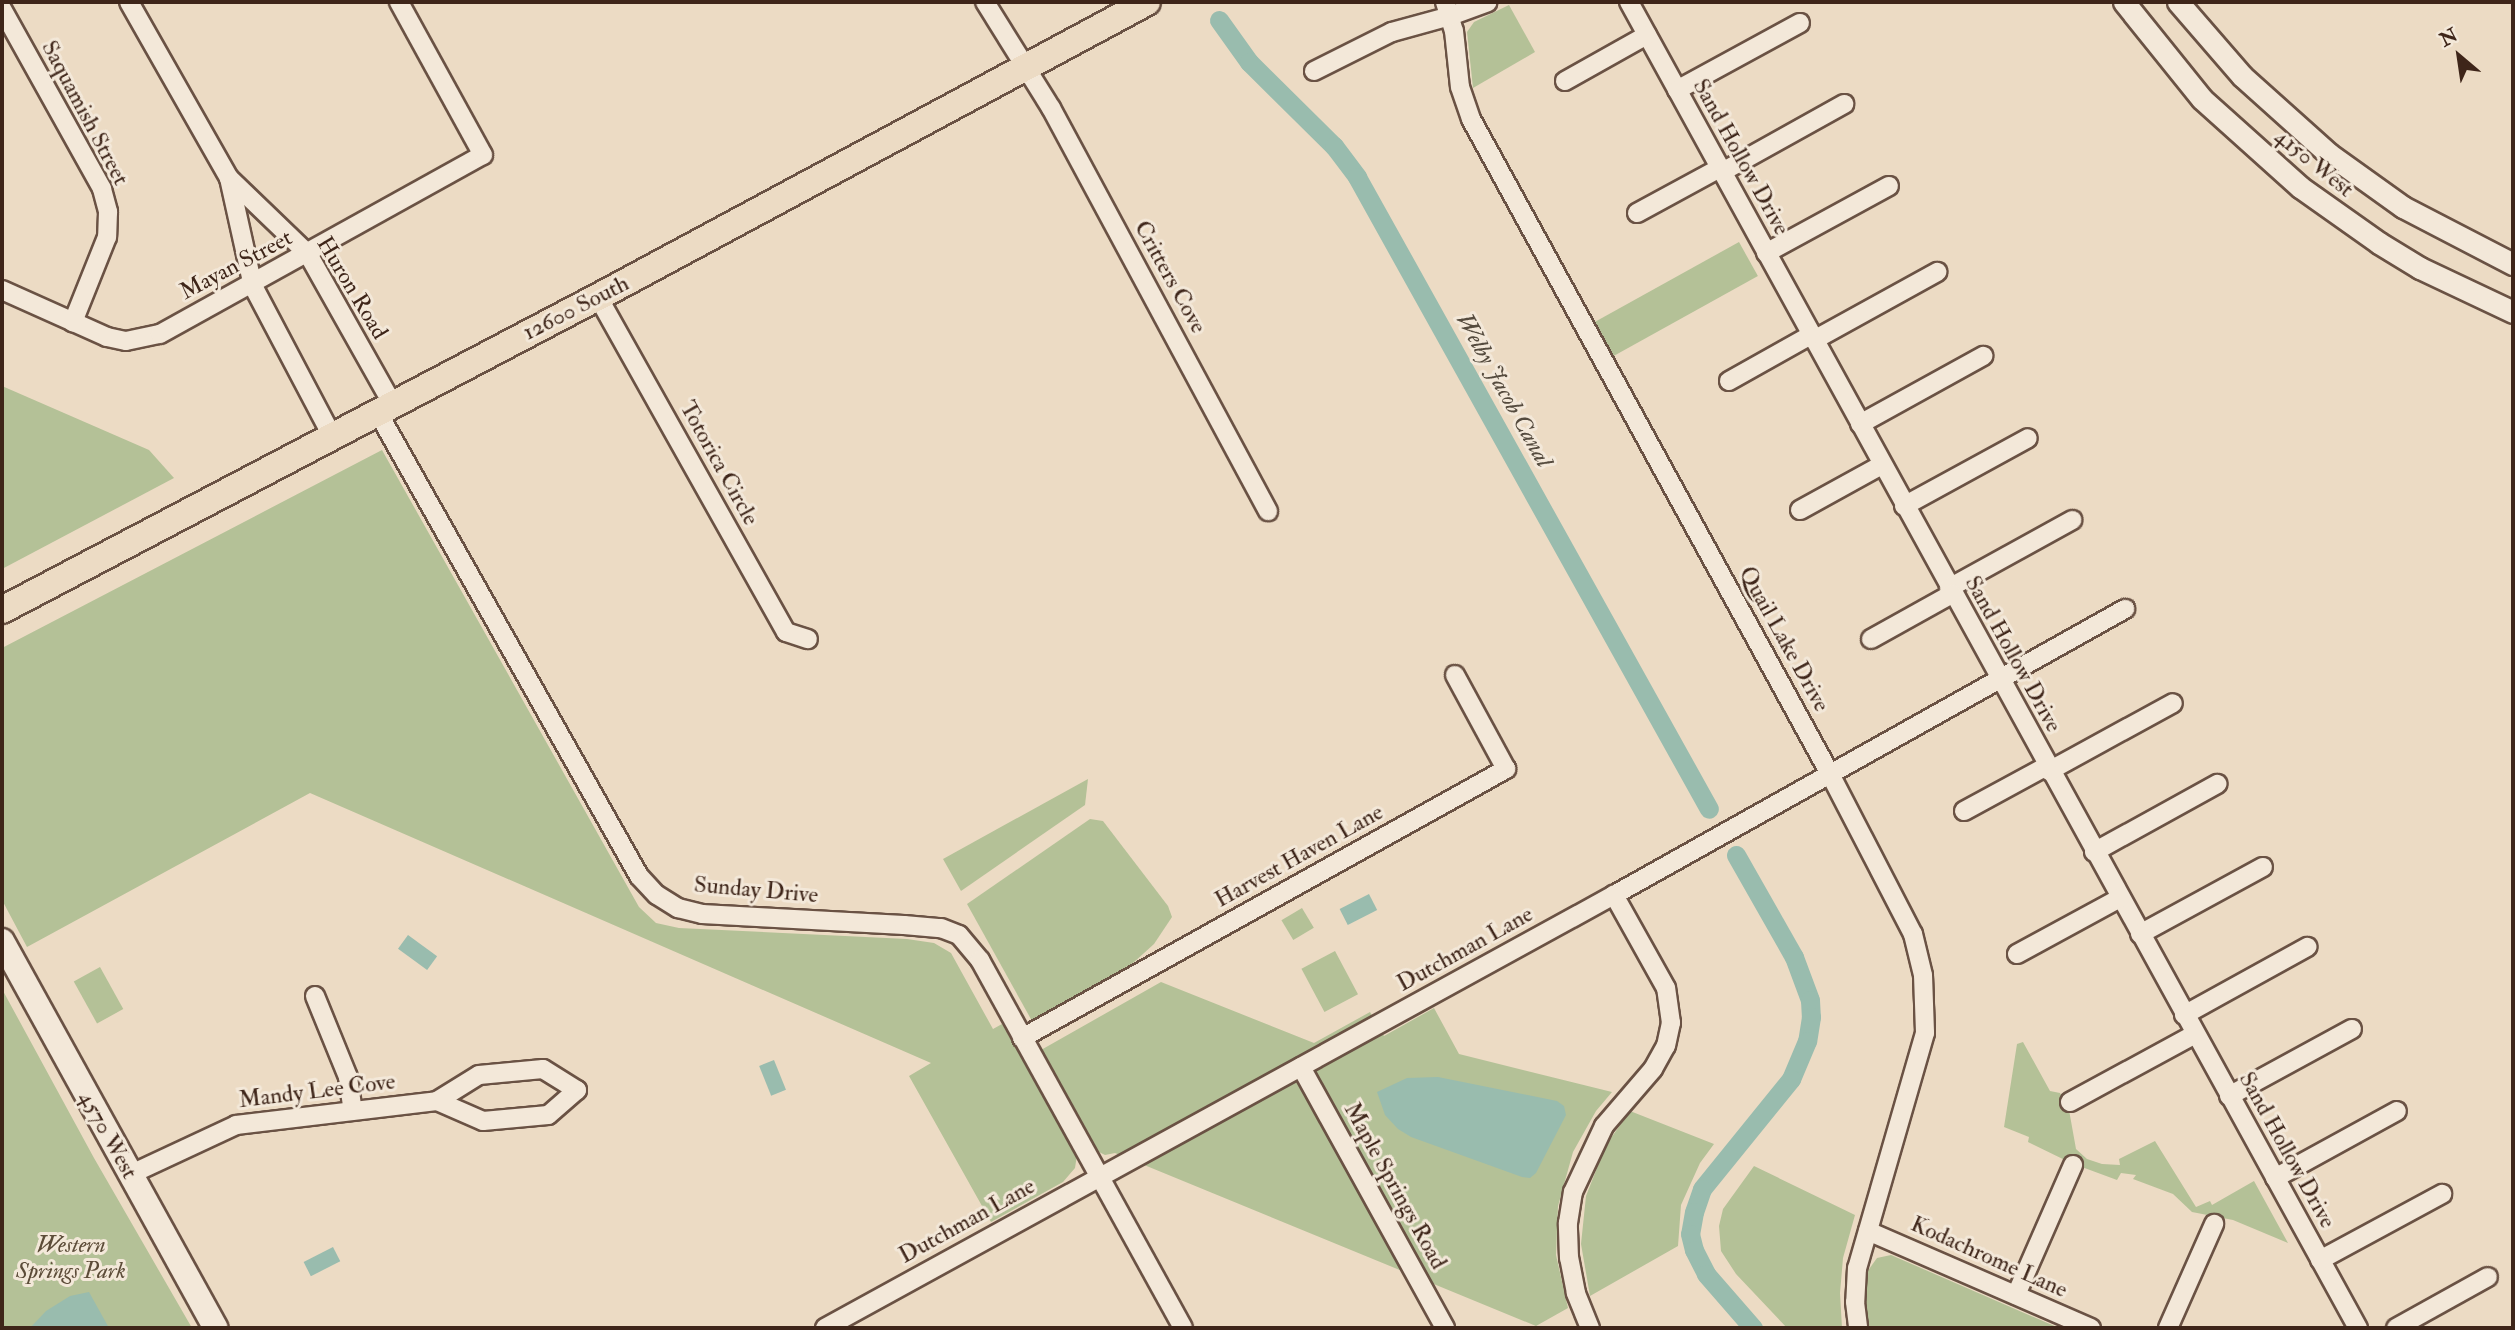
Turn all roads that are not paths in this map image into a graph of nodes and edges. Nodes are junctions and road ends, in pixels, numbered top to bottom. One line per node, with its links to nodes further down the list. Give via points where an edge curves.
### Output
1 (129, 2): 19 (street, Huron Road)
2 (399, 2): 22 (street, Mayan Street, via 483,155)
3 (985, 2): 13 (street, Critters Cove)
4 (1147, 2): 13 (main road, 12600 South)
5 (1488, 2): 10 (street)
6 (2124, 2): 29 (street, 4150 West, via 2202,99 2300,187 2420,268)
7 (2178, 2): 24 (street, 4150 West, via 2242,76 2329,154 2403,206)
8 (1635, 4): 12 (street, Sand Hollow Drive)
9 (2, 9): 30 (street, Saquamish Street, via 102,189 108,212 107,237)
10 (1448, 9): 14 (street); 52 (street, Quail Lake Drive, via 1460,87 1475,126)
11 (1800, 23): 16 (street)
12 (1647, 35): 15 (street); 16 (street, Sand Hollow Drive)
13 (1026, 68): 28 (main road, 12600 South); 41 (street, Critters Cove)
14 (1314, 71)
15 (1565, 80)
16 (1677, 90): 18 (street, Sand Hollow Drive)
17 (1844, 104): 18 (street)
18 (1721, 170): 21 (street); 23 (street, Sand Hollow Drive)
19 (229, 178): 22 (street, Huron Road); 26 (street, Huron Road)
20 (1889, 186): 23 (street)
21 (1637, 213)
22 (308, 254): 26 (street, Mayan Street); 34 (street, Huron Road)
23 (1766, 254): 31 (street, Sand Hollow Drive)
24 (2513, 264)
25 (1937, 272): 31 (street)
26 (253, 286): 30 (street, Mayan Street, via 144,339 107,337); 36 (street, Huron Road)
27 (2, 290): 30 (street, Mayan Street)
28 (598, 297): 34 (main road, 12600 South); 46 (street, Totorica Circle, via 786,632)
29 (2513, 312)
30 (73, 322)
31 (1812, 338): 33 (street); 35 (street, Sand Hollow Drive)
32 (1983, 356): 35 (street)
33 (1729, 381)
34 (384, 407): 36 (main road, 12600 South); 67 (street, Sunday Drive, via 626,854 657,895 678,908 702,914 950,930 980,960)
35 (1860, 424): 38 (street, Sand Hollow Drive)
36 (331, 434): 45 (main road, 12600 South)
37 (2028, 438): 39 (street)
38 (1882, 465): 39 (street, Sand Hollow Drive); 40 (street)
39 (1904, 506): 43 (street, Sand Hollow Drive)
40 (1800, 510)
41 (1268, 511)
42 (2072, 520): 43 (street)
43 (1951, 591): 47 (street); 49 (street, Sand Hollow Drive)
44 (2125, 609): 49 (street, Dutchman Lane)
45 (2, 610)
46 (808, 639)
47 (1871, 639)
48 (1455, 675): 67 (street, Harvest Haven Lane, via 1506,769)
49 (1999, 680): 51 (street, Sand Hollow Drive); 52 (street, Dutchman Lane)
50 (2173, 703): 51 (street)
51 (2048, 768): 54 (street); 55 (street, Sand Hollow Drive)
52 (1830, 774): 57 (street, Dutchman Lane); 80 (street, Quail Lake Drive, via 1905,914 1926,995 1922,1051)
53 (2217, 784): 55 (street)
54 (1964, 811)
55 (2094, 852): 58 (street, Sand Hollow Drive)
56 (2263, 867): 59 (street)
57 (1614, 895): 68 (street, Dutchman Lane); 88 (street, via 1666,988 1671,1023 1666,1046 1653,1069 1604,1126 1573,1192 1569,1258)
58 (2120, 898): 59 (street, Sand Hollow Drive); 62 (street)
59 (2140, 934): 64 (street, Sand Hollow Drive)
60 (2, 941): 75 (main road, 4570 West)
61 (2307, 947): 64 (street)
62 (2017, 954)
63 (315, 996): 72 (street, via 348,1077)
64 (2184, 1015): 66 (street, Sand Hollow Drive)
65 (2352, 1029): 69 (street)
66 (2195, 1034): 69 (street, Sand Hollow Drive); 71 (street)
67 (1022, 1038): 76 (street, Sunday Drive)
68 (1301, 1067): 76 (street, Dutchman Lane); 87 (street, Maple Springs Road)
69 (2229, 1096): 77 (street, Sand Hollow Drive)
70 (436, 1101): 70 (street, Mandy Lee Cove, via 483,1122 548,1115 578,1090 543,1069 479,1075); 72 (street, Mandy Lee Cove)
71 (2070, 1102)
72 (353, 1111): 75 (street, Mandy Lee Cove, via 236,1125)
73 (2397, 1111): 77 (street)
74 (2073, 1165): 83 (street)
75 (129, 1175): 84 (main road, 4570 West)
76 (1098, 1176): 85 (street, Dutchman Lane); 86 (street, Sunday Drive)
77 (2275, 1178): 81 (street, Sand Hollow Drive)
78 (2442, 1194): 81 (street)
79 (2214, 1224): 91 (street)
80 (1868, 1231): 83 (street, Kodachrome Lane); 89 (street, Quail Lake Drive, via 1855,1285)
81 (2320, 1260): 92 (street, Sand Hollow Drive)
82 (2488, 1278): 93 (street)
83 (2016, 1295): 90 (street, Kodachrome Lane)
84 (216, 1328)
85 (825, 1328)
86 (1183, 1328)
87 (1445, 1328)
88 (1590, 1328)
89 (1858, 1328)
90 (2091, 1328)
91 (2168, 1328)
92 (2358, 1328)
93 (2396, 1328)

